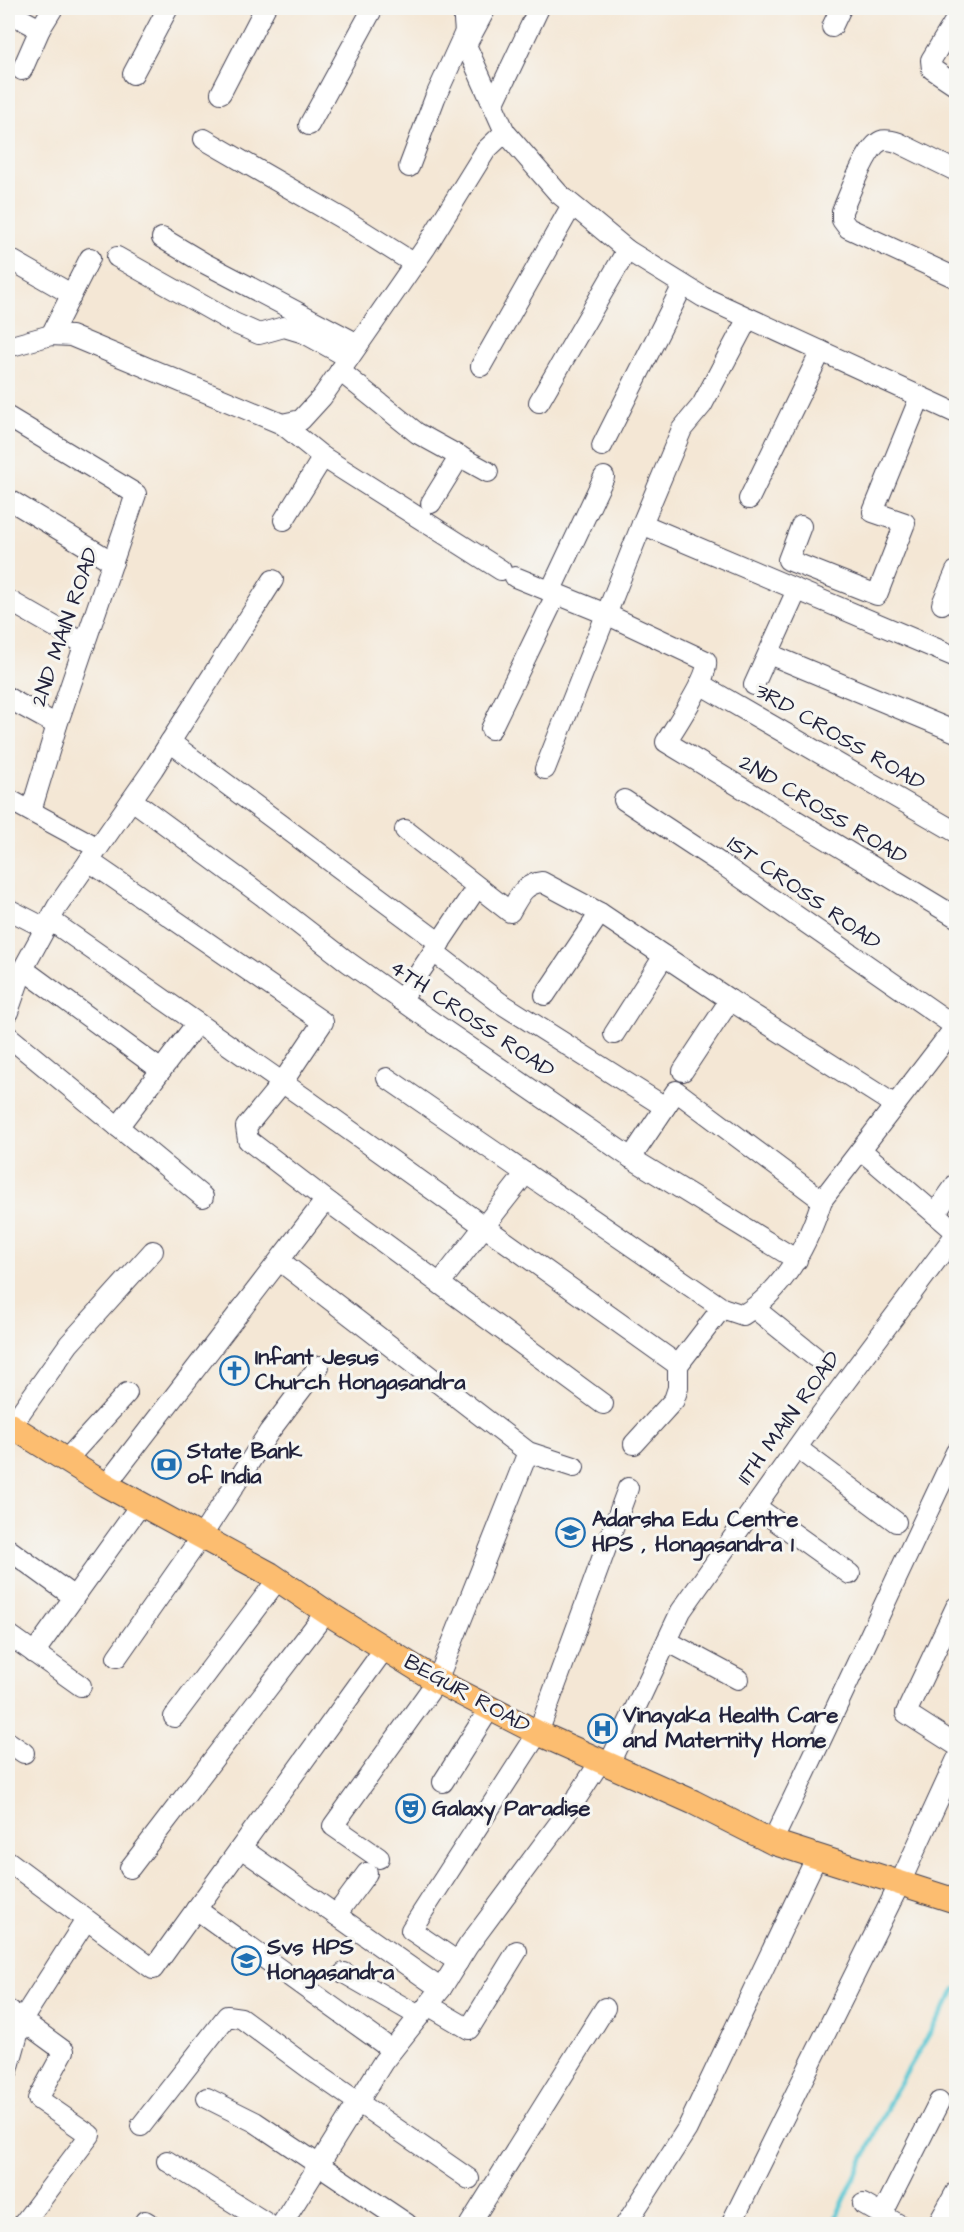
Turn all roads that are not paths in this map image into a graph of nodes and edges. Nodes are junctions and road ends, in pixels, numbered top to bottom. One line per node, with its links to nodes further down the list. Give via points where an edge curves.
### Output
1 (53, 8): 12 (street)
2 (168, 8): 15 (street)
3 (265, 8): 17 (street)
4 (373, 8): 19 (street)
5 (463, 8): 13 (street)
6 (486, 8): 13 (street)
7 (539, 8): 18 (street)
8 (841, 8): 11 (street)
9 (8, 12): 12 (street)
10 (957, 19): 16 (street, via 931,60 932,69)
11 (832, 27)
12 (40, 29): 14 (street)
13 (466, 38): 18 (street); 22 (street, via 435,98)
14 (22, 70)
15 (133, 74)
16 (957, 85)
17 (221, 93)
18 (493, 105): 20 (street)
19 (309, 125)
20 (505, 132): 24 (street); 30 (street, via 486,150)
21 (204, 139): 30 (street)
22 (409, 167)
23 (957, 171): 31 (street, via 899,143 881,141 871,149 842,211 842,220 848,228)
24 (572, 204): 26 (street); 39 (street)
25 (162, 238): 38 (street)
26 (627, 250): 32 (street); 41 (street)
27 (117, 257): 38 (street, via 259,334 284,327 304,333)
28 (8, 258): 33 (street)
29 (90, 258): 33 (street)
30 (415, 264): 38 (street)
31 (957, 278)
32 (683, 285): 34 (street); 45 (street)
33 (71, 294): 35 (street)
34 (747, 318): 37 (street); 54 (street, via 702,405 682,429)
35 (51, 335): 36 (street); 44 (street, via 90,342)
36 (10, 344)
37 (821, 351): 40 (street); 51 (street)
38 (349, 358): 44 (street, via 301,420); 46 (street, via 417,433)
39 (481, 366)
40 (920, 397): 42 (street); 55 (street, via 873,512 905,523 877,595 788,560)
41 (539, 402)
42 (956, 411)
43 (8, 417): 56 (street, 2ND MAIN ROAD, via 136,494)
44 (282, 424): 47 (street)
45 (602, 446)
46 (460, 456): 48 (street); 52 (street)
47 (323, 457): 53 (street); 60 (street, via 508,573)
48 (488, 472)
49 (604, 477): 60 (street)
50 (8, 499): 56 (street)
51 (749, 499)
52 (431, 503)
53 (284, 520)
54 (642, 524): 59 (street); 63 (street)
55 (801, 526)
56 (113, 562): 64 (street, 2ND MAIN ROAD)
57 (957, 571): 62 (street)
58 (273, 580): 73 (street)
59 (797, 590): 65 (street); 66 (street)
60 (553, 594): 63 (street); 71 (street)
61 (8, 600): 64 (street)
62 (942, 604)
63 (606, 614): 67 (street, via 706,661); 74 (street)
64 (85, 644): 70 (street, 2ND MAIN ROAD)
65 (769, 654): 68 (street); 72 (street)
66 (957, 657)
67 (700, 684): 80 (street, 3RD CROSS ROAD); 85 (street, 2ND CROSS ROAD, via 666,742)
68 (754, 685)
69 (8, 698): 70 (street)
70 (57, 725): 78 (street, 2ND MAIN ROAD)
71 (491, 729)
72 (957, 732)
73 (170, 742): 76 (street); 87 (street)
74 (545, 770)
75 (8, 799): 78 (street)
76 (132, 800): 81 (street); 91 (street, 4TH CROSS ROAD)
77 (624, 800): 95 (street, 1ST CROSS ROAD)
78 (31, 811): 81 (street)
79 (405, 830): 82 (street)
80 (957, 832)
81 (94, 855): 86 (street); 101 (street, via 324,1022)
82 (477, 886): 84 (street, via 510,912 524,889 542,882); 87 (street)
83 (8, 909): 86 (street)
84 (600, 913): 88 (street); 90 (street)
85 (957, 917)
86 (48, 924): 89 (street); 94 (street)
87 (437, 947): 91 (street); 103 (street, via 498,1002)
88 (664, 956): 92 (street); 96 (street)
89 (23, 969): 93 (street); 98 (street)
90 (546, 995)
91 (401, 1000): 106 (street, 4TH CROSS ROAD)
92 (730, 1000): 99 (street); 102 (street)
93 (8, 1012)
94 (196, 1023): 98 (street); 101 (street)
95 (956, 1026): 102 (street)
96 (614, 1034)
97 (8, 1036): 104 (street)
98 (162, 1070): 104 (street)
99 (683, 1071)
100 (387, 1078): 107 (street)
101 (282, 1083): 111 (street, via 246,1127 248,1140); 113 (street)
102 (896, 1106): 105 (street)
103 (665, 1107): 106 (street); 110 (street, via 676,1091)
104 (118, 1127): 109 (street)
105 (861, 1150): 110 (street); 112 (street, 11TH MAIN ROAD)
106 (631, 1158): 116 (street, 4TH CROSS ROAD)
107 (526, 1173): 113 (street); 119 (street)
108 (957, 1184): 112 (street)
109 (203, 1197)
110 (822, 1200): 116 (street, via 813,1230)
111 (330, 1203): 117 (street, via 321,1206); 118 (street)
112 (935, 1214): 114 (street, 11TH MAIN ROAD)
113 (485, 1227): 118 (street); 122 (street)
114 (957, 1233): 128 (street, 11TH MAIN ROAD)
115 (153, 1251): 126 (street, via 69,1344)
116 (797, 1260): 120 (street)
117 (280, 1261): 129 (street); 133 (street)
118 (440, 1283): 125 (street)
119 (722, 1308): 120 (street, via 743,1315); 122 (street)
120 (754, 1308): 121 (street)
121 (815, 1357)
122 (678, 1365): 127 (street, via 674,1400)
123 (319, 1366): 138 (street, via 269,1432)
124 (127, 1394): 131 (street)
125 (603, 1404)
126 (9, 1425): 131 (main road, BEGUR ROAD)
127 (634, 1444)
128 (797, 1448): 136 (street, 11TH MAIN ROAD); 137 (street)
129 (528, 1452): 132 (street); 151 (street)
130 (957, 1452): 160 (street)
131 (66, 1460): 133 (main road, BEGUR ROAD)
132 (574, 1467)
133 (106, 1485): 135 (main road, BEGUR ROAD)
134 (628, 1488): 155 (street)
135 (141, 1504): 138 (main road, BEGUR ROAD); 142 (street)
136 (755, 1506): 140 (street); 146 (street, 11TH MAIN ROAD, via 681,1611)
137 (896, 1522)
138 (201, 1537): 141 (main road, BEGUR ROAD); 149 (street)
139 (8, 1549): 142 (street)
140 (850, 1574)
141 (278, 1579): 144 (main road, BEGUR ROAD); 154 (street)
142 (74, 1597): 148 (street)
143 (957, 1607): 156 (street, via 906,1713)
144 (326, 1612): 147 (main road, BEGUR ROAD); 164 (street)
145 (8, 1634): 148 (street)
146 (667, 1641): 150 (street); 158 (street, 11TH MAIN ROAD)
147 (385, 1648): 151 (main road, BEGUR ROAD); 161 (street)
148 (34, 1653): 152 (street)
149 (117, 1657)
150 (738, 1679)
151 (437, 1680): 153 (main road, BEGUR ROAD); 168 (street, via 333,1826 373,1866)
152 (81, 1686)
153 (490, 1708): 155 (main road, BEGUR ROAD); 159 (street)
154 (174, 1717)
155 (538, 1734): 158 (main road, BEGUR ROAD); 171 (street, via 411,1929)
156 (957, 1745)
157 (957, 1761): 165 (street)
158 (604, 1764): 160 (main road, BEGUR ROAD, via 693,1802); 171 (street, 11TH MAIN ROAD)
159 (443, 1782)
160 (772, 1842): 162 (main road, BEGUR ROAD)
161 (241, 1848): 167 (street); 168 (street)
162 (817, 1856): 165 (main road, BEGUR ROAD); 194 (street, via 687,2129)
163 (8, 1861): 169 (street)
164 (130, 1868)
165 (900, 1883): 166 (main road, BEGUR ROAD); 195 (street)
166 (957, 1901)
167 (196, 1909): 169 (street, via 153,1969); 177 (street)
168 (336, 1915): 173 (street)
169 (86, 1920): 176 (street)
170 (517, 1951): 175 (street, via 469,2030)
171 (458, 1962): 173 (street, 11TH MAIN ROAD)
172 (344, 1974): 175 (street)
173 (441, 1989): 175 (street, 11TH MAIN ROAD)
174 (605, 2008): 193 (street)
175 (424, 2010): 177 (street, 11TH MAIN ROAD)
176 (15, 2015): 178 (street); 189 (street, via 64,2051 38,2099 90,2135)
177 (392, 2050): 181 (street, 11TH MAIN ROAD)
178 (8, 2070)
179 (207, 2098): 184 (street, via 255,2122)
180 (939, 2102): 188 (street)
181 (358, 2103): 182 (street, via 241,2018 227,2016); 184 (street, 11TH MAIN ROAD); 185 (street)
182 (141, 2126)
183 (167, 2161): 190 (street)
184 (320, 2165): 191 (street, 11TH MAIN ROAD); 192 (street)
185 (468, 2179)
186 (957, 2192): 196 (street)
187 (863, 2204): 188 (street)
188 (890, 2220)
189 (23, 2224)
190 (268, 2224)
191 (282, 2224)
192 (407, 2224)
193 (470, 2224)
194 (626, 2224)
195 (731, 2224)
196 (938, 2224)

